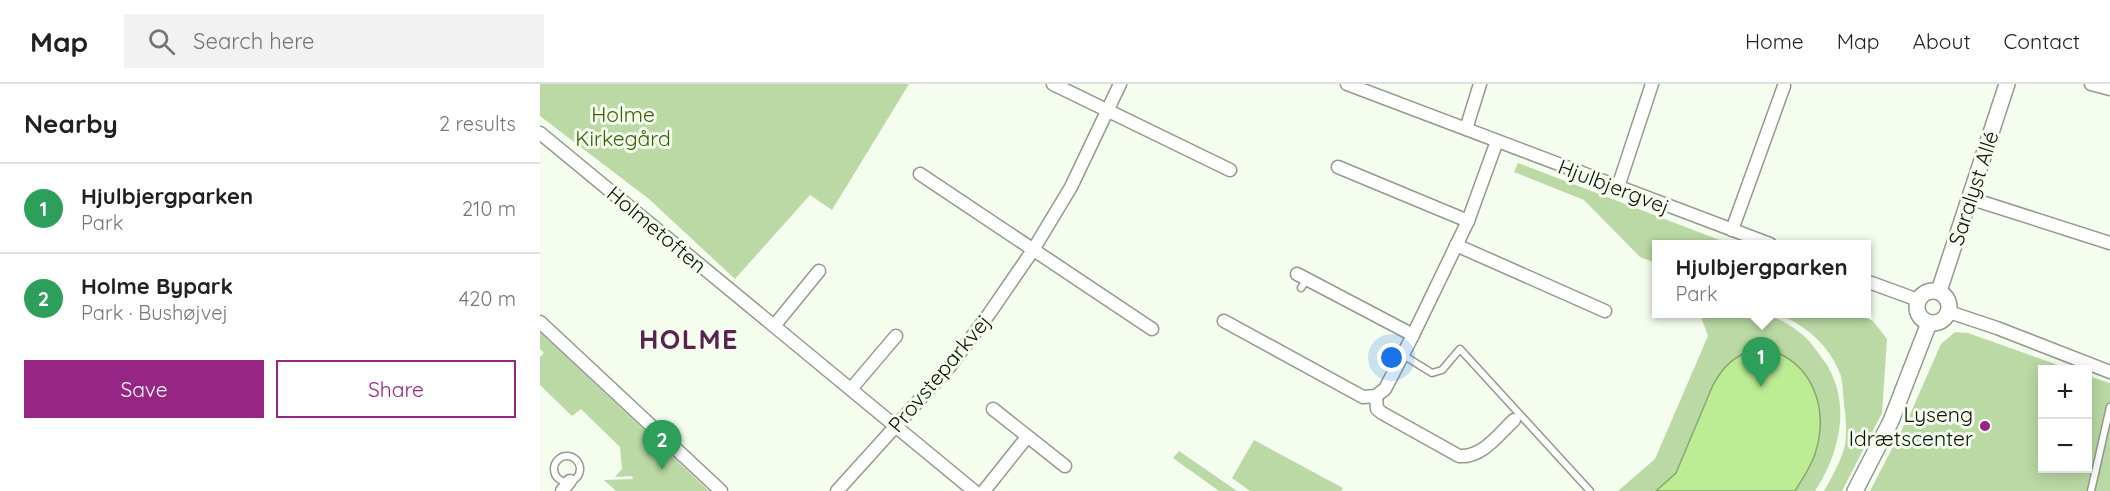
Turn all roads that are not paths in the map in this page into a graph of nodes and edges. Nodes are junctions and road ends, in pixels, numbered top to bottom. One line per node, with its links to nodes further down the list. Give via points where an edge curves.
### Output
1 (1053, 84): 10 (street)
2 (1120, 84): 10 (street, Provsteparkvej)
3 (1347, 84): 11 (street, Hjulbjergvej)
4 (1480, 84): 11 (street)
5 (1652, 84): 17 (street)
6 (2007, 84): 18 (street, Saralyst Allé)
7 (2091, 84): 9 (street)
8 (1784, 86): 20 (street)
9 (2110, 89)
10 (1107, 111): 15 (street); 24 (street, Provsteparkvej, via 1071,187)
11 (1466, 129): 13 (street, Hjulbjergvej)
12 (540, 133): 35 (street, Holmetoften)
13 (1497, 141): 17 (street, Hjulbjergvej); 19 (street)
14 (1338, 167): 19 (street)
15 (1230, 170)
16 (920, 174): 24 (street)
17 (1618, 187): 20 (street, Hjulbjergvej)
18 (1970, 198): 22 (street); 28 (street, Saralyst Allé)
19 (1468, 221): 23 (street)
20 (1732, 230): 21 (street, Hjulbjergvej)
21 (1759, 240)
22 (2110, 243)
23 (1456, 245): 30 (street); 37 (street)
24 (1033, 250): 36 (street); 46 (street, Provsteparkvej, via 950,366)
25 (819, 271): 35 (street)
26 (1302, 281): 37 (street)
27 (1871, 283): 29 (street)
28 (1939, 291): 29 (street, via 1925,293); 31 (street, via 1947,298)
29 (1918, 300): 34 (street, via 1918,314)
30 (1605, 311)
31 (1949, 312): 34 (street, via 1943,320); 40 (street)
32 (1224, 321): 42 (street, via 1364,397)
33 (540, 322): 50 (street)
34 (1929, 323): 55 (street, via 1891,422)
35 (774, 326): 41 (street, Holmetoften)
36 (1152, 329)
37 (1413, 335): 39 (street)
38 (896, 336): 41 (street)
39 (1403, 355): 42 (street, via 1385,389); 54 (lane, via 1432,373 1443,370 1460,350)
40 (2110, 372)
41 (851, 389): 46 (street, Holmetoften)
42 (1376, 396): 45 (street, via 1377,409 1382,413 1459,456 1478,453)
43 (2110, 407): 56 (lane)
44 (993, 409): 47 (street)
45 (1514, 420)
46 (896, 426): 51 (street, Provsteparkvej); 52 (street, Holmetoften)
47 (1028, 437): 48 (street); 53 (street)
48 (1065, 466)
49 (566, 486): 49 (lane, via 555,472 558,460 565,457 576,460 580,466 577,477)
50 (721, 491)
51 (837, 491)
52 (974, 491)
53 (984, 491)
54 (1590, 491)
55 (1856, 491)
56 (2091, 491)

